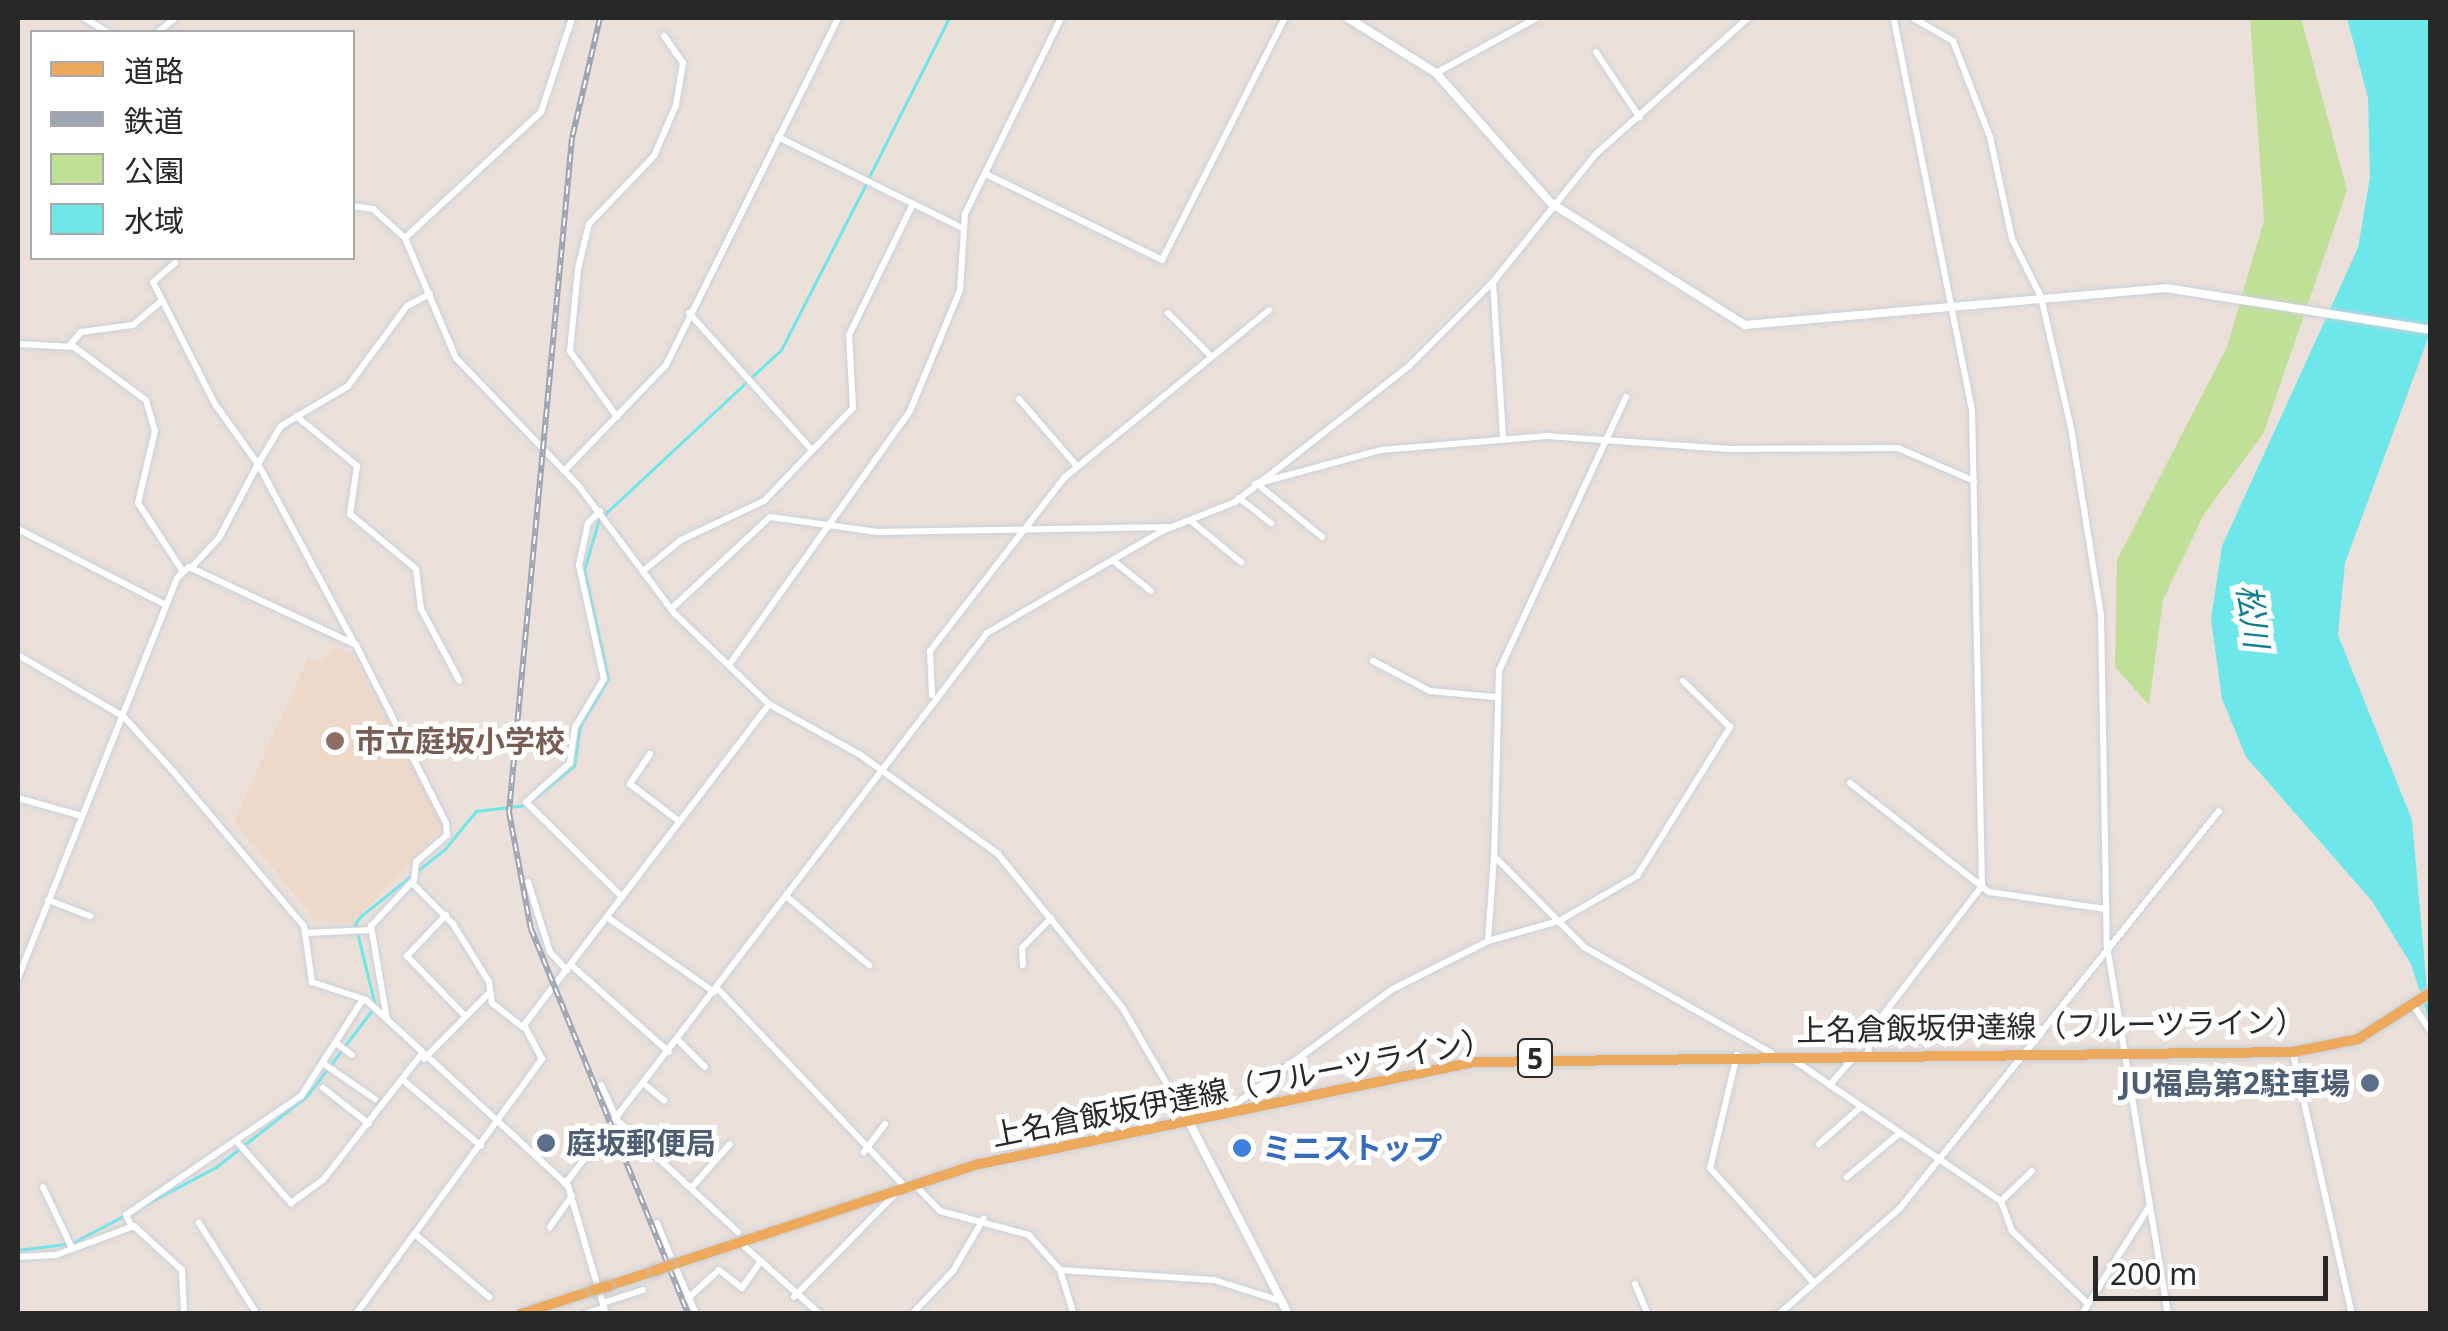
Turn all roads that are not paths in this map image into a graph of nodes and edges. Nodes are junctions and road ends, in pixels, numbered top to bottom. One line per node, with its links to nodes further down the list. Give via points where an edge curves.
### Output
1 (572, 18): 20 (street, via 541,112)
2 (838, 18): 14 (street)
3 (1061, 18): 15 (street)
4 (1284, 18): 15 (street, via 1162,260)
5 (1348, 18): 12 (street)
6 (1537, 18): 12 (street)
7 (1748, 18): 13 (street)
8 (1894, 18): 26 (street)
9 (1913, 18): 24 (street, via 1949,31 1990,137 2012,239)
10 (664, 36): 37 (street, via 683,63 676,105 644,168 589,224 578,269 570,351)
11 (1596, 52): 13 (street)
12 (1436, 72): 16 (street)
13 (1640, 118): 16 (street)
14 (778, 136): 17 (street); 28 (street)
15 (986, 174): 19 (street)
16 (1551, 203): 22 (street); 26 (street, via 1745,325)
17 (914, 204): 19 (street); 40 (street, via 849,337 854,406)
18 (355, 206): 20 (street, via 374,209)
19 (962, 228): 52 (street, via 960,290 910,411)
20 (404, 238): 23 (street)
21 (175, 263): 25 (street, via 153,282)
22 (1494, 282): 38 (street); 45 (street, via 1410,366)
23 (430, 294): 36 (street, via 407,306 348,386); 43 (street, via 456,358)
24 (2040, 295): 26 (street); 30 (street, via 2224,293); 89 (street, via 2100,604)
25 (162, 301): 32 (street, via 133,325 81,332); 41 (street)
26 (1950, 306): 44 (street, via 1972,410)
27 (1269, 310): 33 (street)
28 (689, 313): 37 (street, via 658,376); 40 (street)
29 (1168, 313): 33 (street)
30 (2430, 330)
31 (18, 344): 32 (street)
32 (70, 345): 60 (street, via 134,389 154,416 138,503)
33 (1211, 356): 42 (street)
34 (1626, 397): 39 (street)
35 (1019, 399): 42 (street)
36 (296, 416): 41 (street); 69 (street, via 356,464 350,514 416,569 421,609)
37 (617, 417): 43 (street)
38 (1502, 438): 39 (street); 45 (street, via 1381,450)
39 (1602, 442): 44 (street, via 1898,448); 72 (street)
40 (812, 450): 47 (street)
41 (258, 464): 59 (street, via 220,538); 65 (street)
42 (1076, 465): 53 (street)
43 (564, 470): 48 (street)
44 (1974, 481): 85 (street)
45 (1257, 484): 46 (street); 56 (street)
46 (1239, 498): 50 (street); 51 (street)
47 (762, 502): 49 (street); 61 (street, via 682,540)
48 (600, 511): 61 (street); 86 (street, via 588,523 579,566 604,679 575,727 570,763 526,802)
49 (767, 518): 52 (street); 64 (street)
50 (1190, 520): 54 (street); 58 (street)
51 (1271, 524)
52 (821, 528): 53 (street); 68 (street)
53 (1030, 528): 54 (street); 71 (street, via 930,651)
54 (1169, 528): 57 (street)
55 (18, 529): 63 (street)
56 (1322, 536)
57 (1116, 562): 62 (street); 71 (street, via 995,626)
58 (1241, 562)
59 (191, 568): 60 (street); 65 (street)
60 (182, 570): 63 (street)
61 (642, 571): 64 (street)
62 (1151, 591)
63 (166, 605): 74 (street)
64 (671, 609): 68 (street)
65 (354, 644): 83 (street, via 448,827 416,862)
66 (18, 655): 74 (street)
67 (1373, 661): 72 (street, via 1430,692)
68 (729, 665): 73 (street)
69 (458, 680)
70 (1683, 681): 94 (street, via 1729,722 1719,750 1637,876)
71 (932, 695): 76 (street)
72 (1495, 697): 82 (street)
73 (768, 704): 76 (street); 81 (street)
74 (123, 716): 80 (street); 96 (street)
75 (650, 754): 81 (street, via 630,784)
76 (884, 772): 87 (street); 93 (street, via 985,840)
77 (1850, 783): 85 (street)
78 (18, 798): 80 (street)
79 (2218, 810): 98 (street)
80 (82, 816): 88 (street)
81 (679, 821): 86 (street)
82 (1494, 856): 94 (street); 97 (street)
83 (412, 882): 90 (street); 95 (street)
84 (528, 882): 101 (street, via 552,954)
85 (1981, 888): 89 (street); 116 (street, via 1873,1028)
86 (622, 897): 92 (street)
87 (787, 898): 99 (street); 103 (street)
88 (48, 900): 91 (street); 102 (street)
89 (2106, 908): 98 (street)
90 (446, 915): 104 (street); 108 (street, via 407,956)
91 (90, 916)
92 (607, 917): 101 (street); 103 (street)
93 (1051, 918): 100 (street, via 1022,948); 136 (street, via 1151,1048)
94 (1559, 921): 97 (street); 119 (street, via 1584,947)
95 (368, 930): 96 (street); 109 (street)
96 (305, 933): 106 (street, via 312,982)
97 (1488, 941): 134 (street, via 1394,989)
98 (2107, 946): 114 (street); 117 (street)
99 (870, 965)
100 (1024, 965)
101 (569, 967): 110 (street); 115 (street)
102 (18, 978)
103 (716, 990): 112 (street); 145 (street)
104 (490, 993): 108 (street); 110 (street)
105 (2430, 993): 107 (main road, 上名倉飯坂伊達線（フルーツライン） / 5)
106 (366, 1000): 109 (street); 113 (street)
107 (2414, 1005): 111 (street); 118 (main road, 上名倉飯坂伊達線（フルーツライン） / 5, via 2358,1039)
108 (466, 1016): 123 (street)
109 (387, 1020): 123 (street)
110 (523, 1027): 139 (street, via 544,1054)
111 (2430, 1030)
112 (678, 1040): 115 (street); 125 (street)
113 (336, 1043): 122 (street); 124 (street)
114 (2025, 1051): 116 (main road, 上名倉飯坂伊達線（フルーツライン） / 5); 117 (main road, 上名倉飯坂伊達線（フルーツライン） / 5); 146 (street)
115 (669, 1052): 127 (street)
116 (1863, 1052): 120 (main road, 上名倉飯坂伊達線（フルーツライン） / 5); 129 (street)
117 (2124, 1052): 118 (main road, 上名倉飯坂伊達線（フルーツライン） / 5); 155 (street)
118 (2293, 1052): 192 (street)
119 (1771, 1053): 120 (main road, 上名倉飯坂伊達線（フルーツライン） / 5); 121 (main road, 上名倉飯坂伊達線（フルーツライン） / 5)
120 (1791, 1053): 129 (street)
121 (1737, 1054): 134 (main road, 上名倉飯坂伊達線（フルーツライン） / 5, via 1499,1059); 169 (street, via 1710,1168)
122 (352, 1055)
123 (422, 1057): 126 (street); 139 (street)
124 (324, 1064): 131 (street); 141 (street, via 300,1096)
125 (705, 1067)
126 (404, 1080): 137 (street); 144 (street)
127 (644, 1084): 132 (street); 135 (street)
128 (602, 1085): 135 (street)
129 (1830, 1086): 133 (street)
130 (323, 1088): 137 (street)
131 (375, 1098)
132 (664, 1100)
133 (1862, 1108): 140 (street); 143 (street)
134 (1222, 1115): 136 (main road, 上名倉飯坂伊達線（フルーツライン） / 5)
135 (617, 1120): 149 (street); 151 (street)
136 (1189, 1122): 152 (main road, 上名倉飯坂伊達線（フルーツライン） / 5); 175 (street)
137 (369, 1124): 141 (street, via 323,1180 288,1204)
138 (884, 1124): 145 (street)
139 (495, 1127): 144 (street); 149 (street)
140 (1900, 1132): 146 (street); 148 (street)
141 (239, 1144): 159 (street, via 126,1215)
142 (730, 1144): 151 (street)
143 (1818, 1144)
144 (481, 1146): 162 (street)
145 (864, 1152): 152 (street)
146 (1940, 1160): 154 (street); 169 (street, via 1900,1208)
147 (2032, 1171): 154 (street)
148 (1847, 1177)
149 (565, 1184): 153 (street)
150 (43, 1187): 164 (street)
151 (692, 1187): 161 (street)
152 (906, 1187): 156 (street, via 940,1210); 166 (main road, 上名倉飯坂伊達線（フルーツライン） / 5); 173 (street)
153 (573, 1195): 160 (street); 177 (street)
154 (2001, 1201): 176 (street, via 2016,1235)
155 (2150, 1205): 176 (street); 191 (street)
156 (984, 1218): 168 (street, via 1029,1235); 186 (street, via 957,1266)
157 (199, 1223): 181 (street)
158 (657, 1224): 166 (street)
159 (131, 1226): 164 (street); 180 (street, via 182,1270)
160 (550, 1227)
161 (738, 1232)
162 (416, 1234): 172 (street); 182 (street)
163 (744, 1247): 167 (street)
164 (72, 1248): 165 (street)
165 (18, 1257)
166 (672, 1263): 174 (street); 183 (main road, 上名倉飯坂伊達線（フルーツライン） / 5, bridge)
167 (758, 1265): 173 (street); 174 (street, via 742,1288 719,1270)
168 (1060, 1270): 175 (street, via 1214,1280); 179 (street)
169 (1813, 1282): 189 (street)
170 (1635, 1284): 188 (street)
171 (643, 1290): 177 (street)
172 (489, 1297)
173 (794, 1297): 185 (street)
174 (688, 1299): 178 (street)
175 (1277, 1300): 187 (street)
176 (2088, 1304): 190 (street)
177 (604, 1308): 184 (street)
178 (697, 1312)
179 (1073, 1312)
180 (184, 1314)
181 (257, 1314)
182 (356, 1314)
183 (521, 1314)
184 (584, 1314)
185 (820, 1314)
186 (912, 1314)
187 (1288, 1314)
188 (1648, 1314)
189 (1779, 1314)
190 (2082, 1314)
191 (2168, 1314)
192 (2352, 1314)

